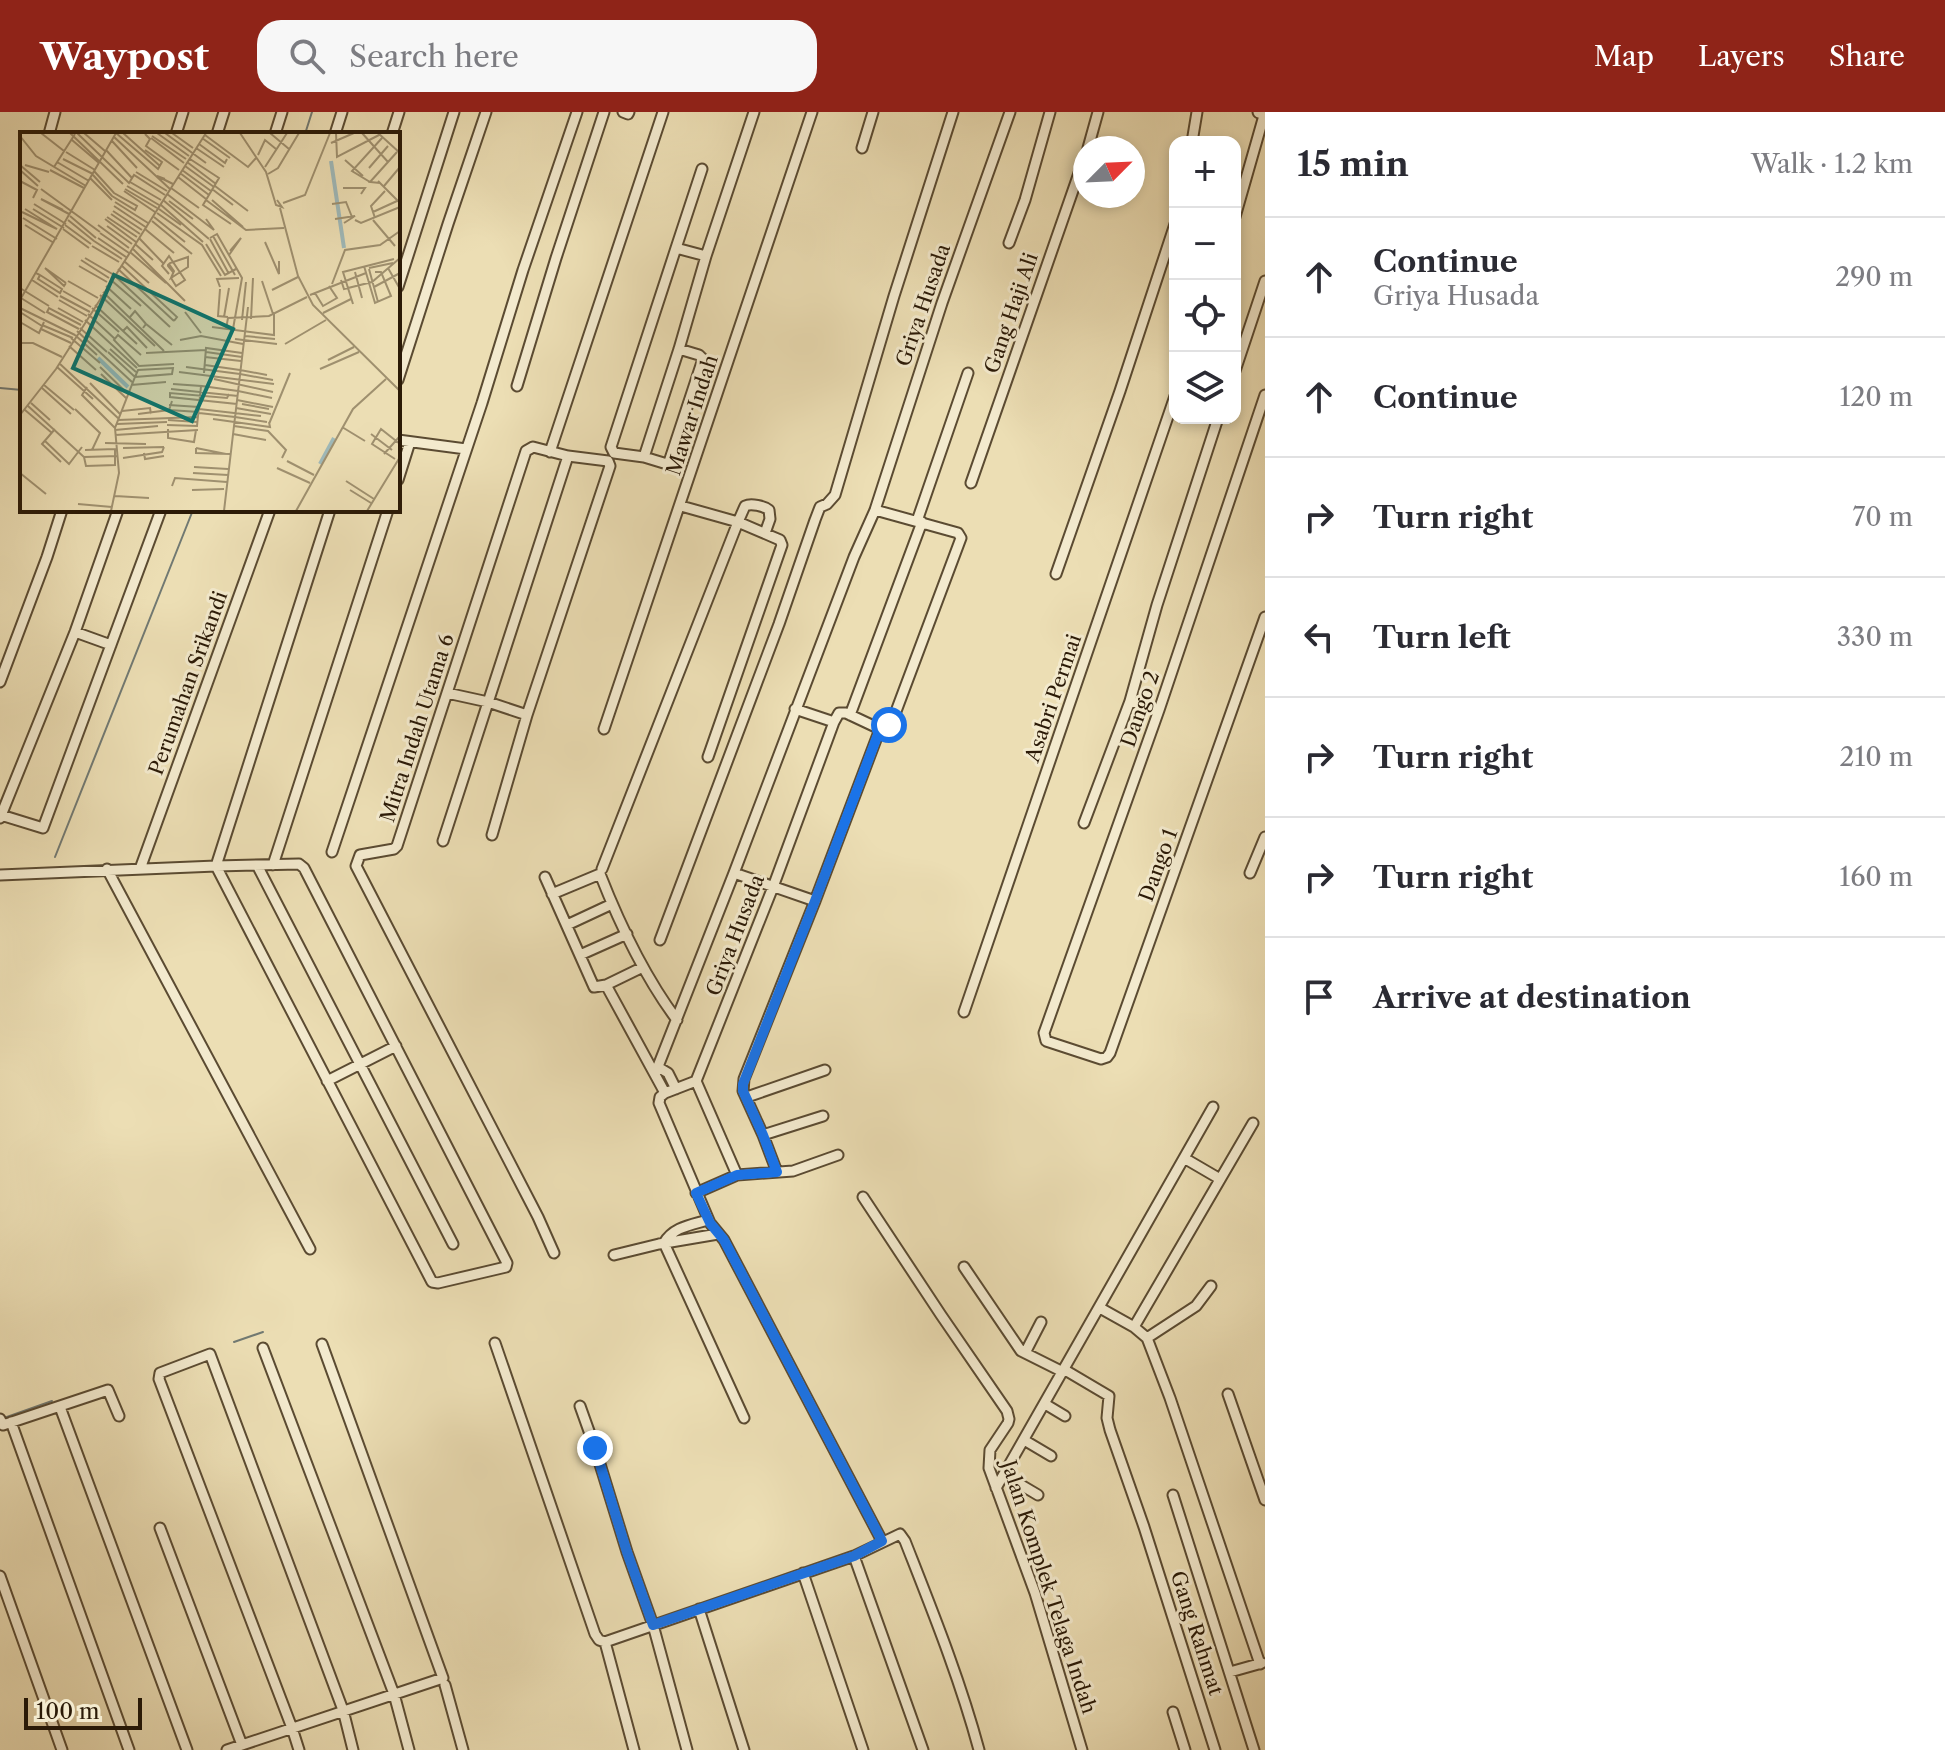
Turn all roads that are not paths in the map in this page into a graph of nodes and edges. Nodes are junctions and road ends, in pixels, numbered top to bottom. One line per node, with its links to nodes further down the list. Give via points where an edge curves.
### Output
1 (55, 112): 23 (street)
2 (183, 112): 24 (street)
3 (224, 112): 25 (street)
4 (282, 112): 26 (street)
5 (342, 112): 27 (street)
6 (399, 112): 28 (street)
7 (454, 112): 39 (street)
8 (486, 112): 45 (street)
9 (577, 112): 52 (street)
10 (604, 112): 46 (street)
11 (623, 112): 12 (street)
12 (629, 112)
13 (663, 112): 53 (street)
14 (754, 112): 38 (street)
15 (812, 112): 58 (street, Mawar Indah)
16 (873, 112): 31 (street)
17 (953, 112): 107 (street, via 835,495 820,507)
18 (1010, 112): 59 (street, Griya Husada)
19 (1050, 112): 36 (street)
20 (1098, 112): 29 (street)
21 (1197, 112): 30 (street)
22 (1264, 113): 34 (street)
23 (50, 132)
24 (177, 132)
25 (218, 132)
26 (276, 132)
27 (336, 132)
28 (393, 132)
29 (1091, 136)
30 (1193, 136)
31 (862, 148)
32 (702, 169): 37 (street)
33 (1073, 190): 57 (street, Gang Haji Ali)
34 (1238, 208)
35 (1169, 242): 69 (street)
36 (1009, 243)
37 (676, 248): 38 (street); 55 (street, via 611,447 614,453)
38 (706, 256): 42 (street)
39 (400, 281)
40 (1265, 281): 41 (street)
41 (1261, 308): 43 (street)
42 (679, 349): 55 (street); 55 (street, via 702,361 669,462)
43 (1241, 356)
44 (968, 373): 67 (street)
45 (400, 374)
46 (517, 386)
47 (1265, 395): 78 (street, Dango 2)
48 (1169, 414): 111 (street, Asabri Permai)
49 (1216, 424): 75 (street)
50 (400, 440): 51 (street)
51 (410, 442): 52 (street); 56 (street)
52 (466, 449): 90 (street)
53 (550, 452): 54 (street); 74 (street, Mitra Indah Utama 6, via 533,447 526,451)
54 (568, 456): 76 (street); 79 (street, via 608,461 610,466)
55 (644, 457)
56 (400, 474)
57 (971, 483)
58 (681, 506): 66 (street); 82 (street, Mawar Indah)
59 (875, 510): 67 (street); 77 (street, Griya Husada)
60 (61, 512): 73 (street)
61 (117, 512): 71 (street)
62 (160, 512): 72 (street)
63 (269, 512): 95 (street, Perumahan Srikandi)
64 (329, 512): 93 (street)
65 (387, 512): 92 (street)
66 (738, 522): 68 (street); 68 (street, via 747,504 765,507 770,514); 96 (street)
67 (920, 522): 80 (street); 83 (street, via 961,538 892,722)
68 (765, 533): 84 (street, via 782,545)
69 (1056, 574)
70 (1265, 617): 113 (street, Dango 1, via 1110,1053 1101,1059 1046,1041)
71 (75, 632): 72 (street); 85 (street)
72 (111, 645): 85 (street, via 43,828)
73 (0, 682)
74 (447, 693): 76 (street); 139 (street, Mitra Indah Utama 6, via 397,846 360,855 356,866)
75 (1130, 701): 78 (street); 86 (street)
76 (488, 702): 79 (street); 89 (street)
77 (795, 709): 81 (street); 97 (street, Griya Husada)
78 (1159, 710): 113 (street, Dango 2)
79 (527, 715): 87 (street)
80 (850, 715): 81 (street, via 839,713); 83 (street)
81 (834, 722): 101 (street, Griya Husada)
82 (604, 729)
83 (880, 729): 103 (street)
84 (708, 757)
85 (0, 816)
86 (1084, 823)
87 (492, 835)
88 (1265, 837): 98 (street)
89 (443, 841)
90 (332, 852)
91 (257, 865): 92 (street); 93 (street); 115 (street)
92 (273, 865): 114 (street, via 304,868)
93 (216, 866): 95 (street); 118 (street)
94 (107, 869): 95 (street); 99 (street); 138 (street)
95 (140, 869)
96 (602, 869)
97 (734, 873): 101 (street); 112 (street, Griya Husada)
98 (1250, 873)
99 (0, 875)
100 (545, 877): 102 (street)
101 (773, 887): 103 (street); 119 (street, Griya Husada)
102 (552, 894): 104 (street, via 600,874); 105 (street)
103 (815, 901): 122 (street, via 743,1084)
104 (612, 904): 105 (street); 106 (street)
105 (567, 925): 108 (street)
106 (627, 934): 108 (street); 109 (street)
107 (660, 940)
108 (580, 955): 110 (street, via 594,987)
109 (643, 967): 110 (street); 112 (street)
110 (606, 985): 117 (street)
111 (964, 1012)
112 (678, 1016): 117 (street, Griya Husada)
113 (1044, 1033)
114 (396, 1046): 115 (street); 118 (street, via 506,1267 432,1282)
115 (360, 1065): 118 (street); 137 (street)
116 (825, 1070): 122 (street)
117 (656, 1071): 120 (street, via 668,1073); 121 (street)
118 (327, 1081)
119 (696, 1081): 120 (street); 130 (street)
120 (676, 1089): 121 (street)
121 (665, 1093): 132 (street, via 659,1103)
122 (747, 1097): 126 (street)
123 (1213, 1107): 128 (street)
124 (823, 1116): 126 (street)
125 (1253, 1123): 131 (street)
126 (763, 1135): 129 (street)
127 (838, 1155): 129 (street)
128 (1184, 1158): 131 (street); 143 (street)
129 (777, 1172): 130 (street)
130 (737, 1175): 132 (street)
131 (1220, 1179): 145 (street)
132 (696, 1193): 134 (street)
133 (863, 1197): 163 (street, Jalan Komplek Telaga Indah, via 1007,1411 1008,1423 988,1457)
134 (708, 1220): 135 (street); 136 (street)
135 (718, 1234): 136 (street); 168 (street)
136 (666, 1239): 140 (street); 158 (street)
137 (453, 1244)
138 (310, 1249)
139 (554, 1253)
140 (614, 1255)
141 (964, 1267): 150 (street)
142 (1211, 1286): 146 (street, via 1196,1306)
143 (1100, 1308): 145 (street); 151 (street)
144 (1041, 1322): 150 (street)
145 (1134, 1327): 146 (street)
146 (1147, 1338): 175 (street)
147 (495, 1343): 174 (street, via 595,1634)
148 (322, 1344): 178 (street, via 443,1678)
149 (263, 1348): 178 (street)
150 (1025, 1353): 151 (street)
151 (1064, 1371): 153 (street); 200 (street, Gang Rahmat, via 1109,1396 1108,1425)
152 (1228, 1394): 166 (street)
153 (1045, 1404): 157 (street); 160 (street)
154 (580, 1406): 173 (street)
155 (60, 1407): 156 (street, via 108,1390); 159 (street); 186 (street)
156 (119, 1416)
157 (1065, 1416)
158 (744, 1418)
159 (3, 1423): 185 (street)
160 (1024, 1440): 161 (street); 162 (street)
161 (1051, 1456)
162 (1004, 1475): 163 (street); 164 (street)
163 (996, 1488): 198 (street, Jalan Komplek Telaga Indah, via 1035,1593)
164 (1038, 1495)
165 (1173, 1495): 176 (street)
166 (1265, 1500)
167 (160, 1528): 182 (street)
168 (882, 1541): 169 (street); 197 (street, via 900,1534 905,1541)
169 (854, 1556): 170 (street); 196 (street)
170 (803, 1573): 172 (street); 195 (street)
171 (0, 1576): 184 (street)
172 (699, 1609): 173 (street); 194 (street)
173 (653, 1625): 174 (street); 193 (street)
174 (605, 1642): 192 (street)
175 (1262, 1663): 176 (street)
176 (1230, 1672): 201 (street)
177 (445, 1685): 191 (street)
178 (394, 1694): 179 (street); 190 (street)
179 (343, 1710): 181 (street); 181 (street, via 210,1354 160,1373 159,1379); 189 (street)
180 (1173, 1712): 199 (street)
181 (292, 1728): 182 (street); 188 (street)
182 (242, 1745): 187 (street)
183 (1265, 1747): 201 (street)
184 (62, 1750)
185 (129, 1750)
186 (187, 1750)
187 (227, 1750)
188 (299, 1750)
189 (353, 1750)
190 (409, 1750)
191 (463, 1750)
192 (634, 1750)
193 (687, 1750)
194 (744, 1750)
195 (863, 1750)
196 (923, 1750)
197 (979, 1750)
198 (1082, 1750)
199 (1185, 1750)
200 (1215, 1750)
201 (1254, 1750)

